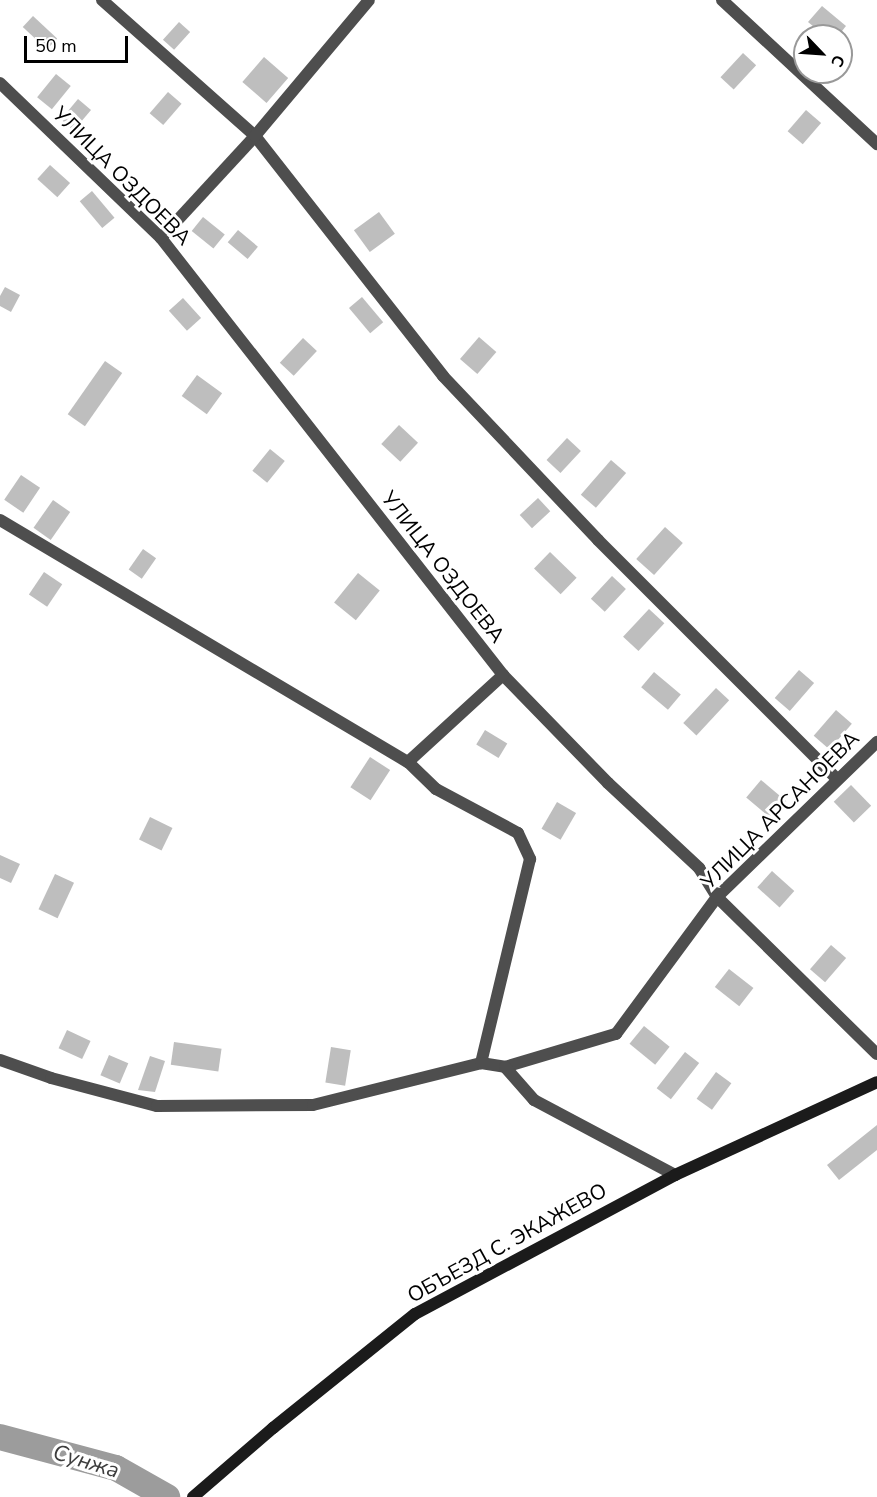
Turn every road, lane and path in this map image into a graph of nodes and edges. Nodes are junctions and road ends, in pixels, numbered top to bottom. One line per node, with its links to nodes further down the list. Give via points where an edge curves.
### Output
1 (102, 0): 5 (street)
2 (369, 0): 5 (street)
3 (723, 0): 6 (street)
4 (0, 83): 7 (street, УЛИЦА ОЗДОЕВА)
5 (255, 136): 7 (street); 12 (street, via 443,376 598,540)
6 (877, 144)
7 (161, 238): 9 (street, УЛИЦА ОЗДОЕВА)
8 (0, 520): 11 (street)
9 (503, 675): 11 (street); 13 (street, УЛИЦА ОЗДОЕВА, via 608,783 699,868)
10 (877, 742): 12 (street, УЛИЦА АРСАНОЕВА)
11 (408, 762): 16 (street, via 436,789 518,833 530,859)
12 (837, 779): 13 (street, УЛИЦА АРСАНОЕВА)
13 (717, 897): 14 (street, УЛИЦА ОЗДОЕВА); 17 (street, УЛИЦА АРСАНОЕВА, via 615,1034)
14 (877, 1054)
15 (0, 1060): 16 (street, УЛИЦА АРСАНОЕВА, via 157,1106 313,1105)
16 (481, 1063): 17 (street, УЛИЦА АРСАНОЕВА)
17 (506, 1068): 19 (street, via 534,1100)
18 (877, 1082): 19 (main road, ОБЪЕЗД С. ЭКАЖЕВО)
19 (675, 1175): 20 (main road, ОБЪЕЗД С. ЭКАЖЕВО, via 415,1314)
20 (193, 1497)

